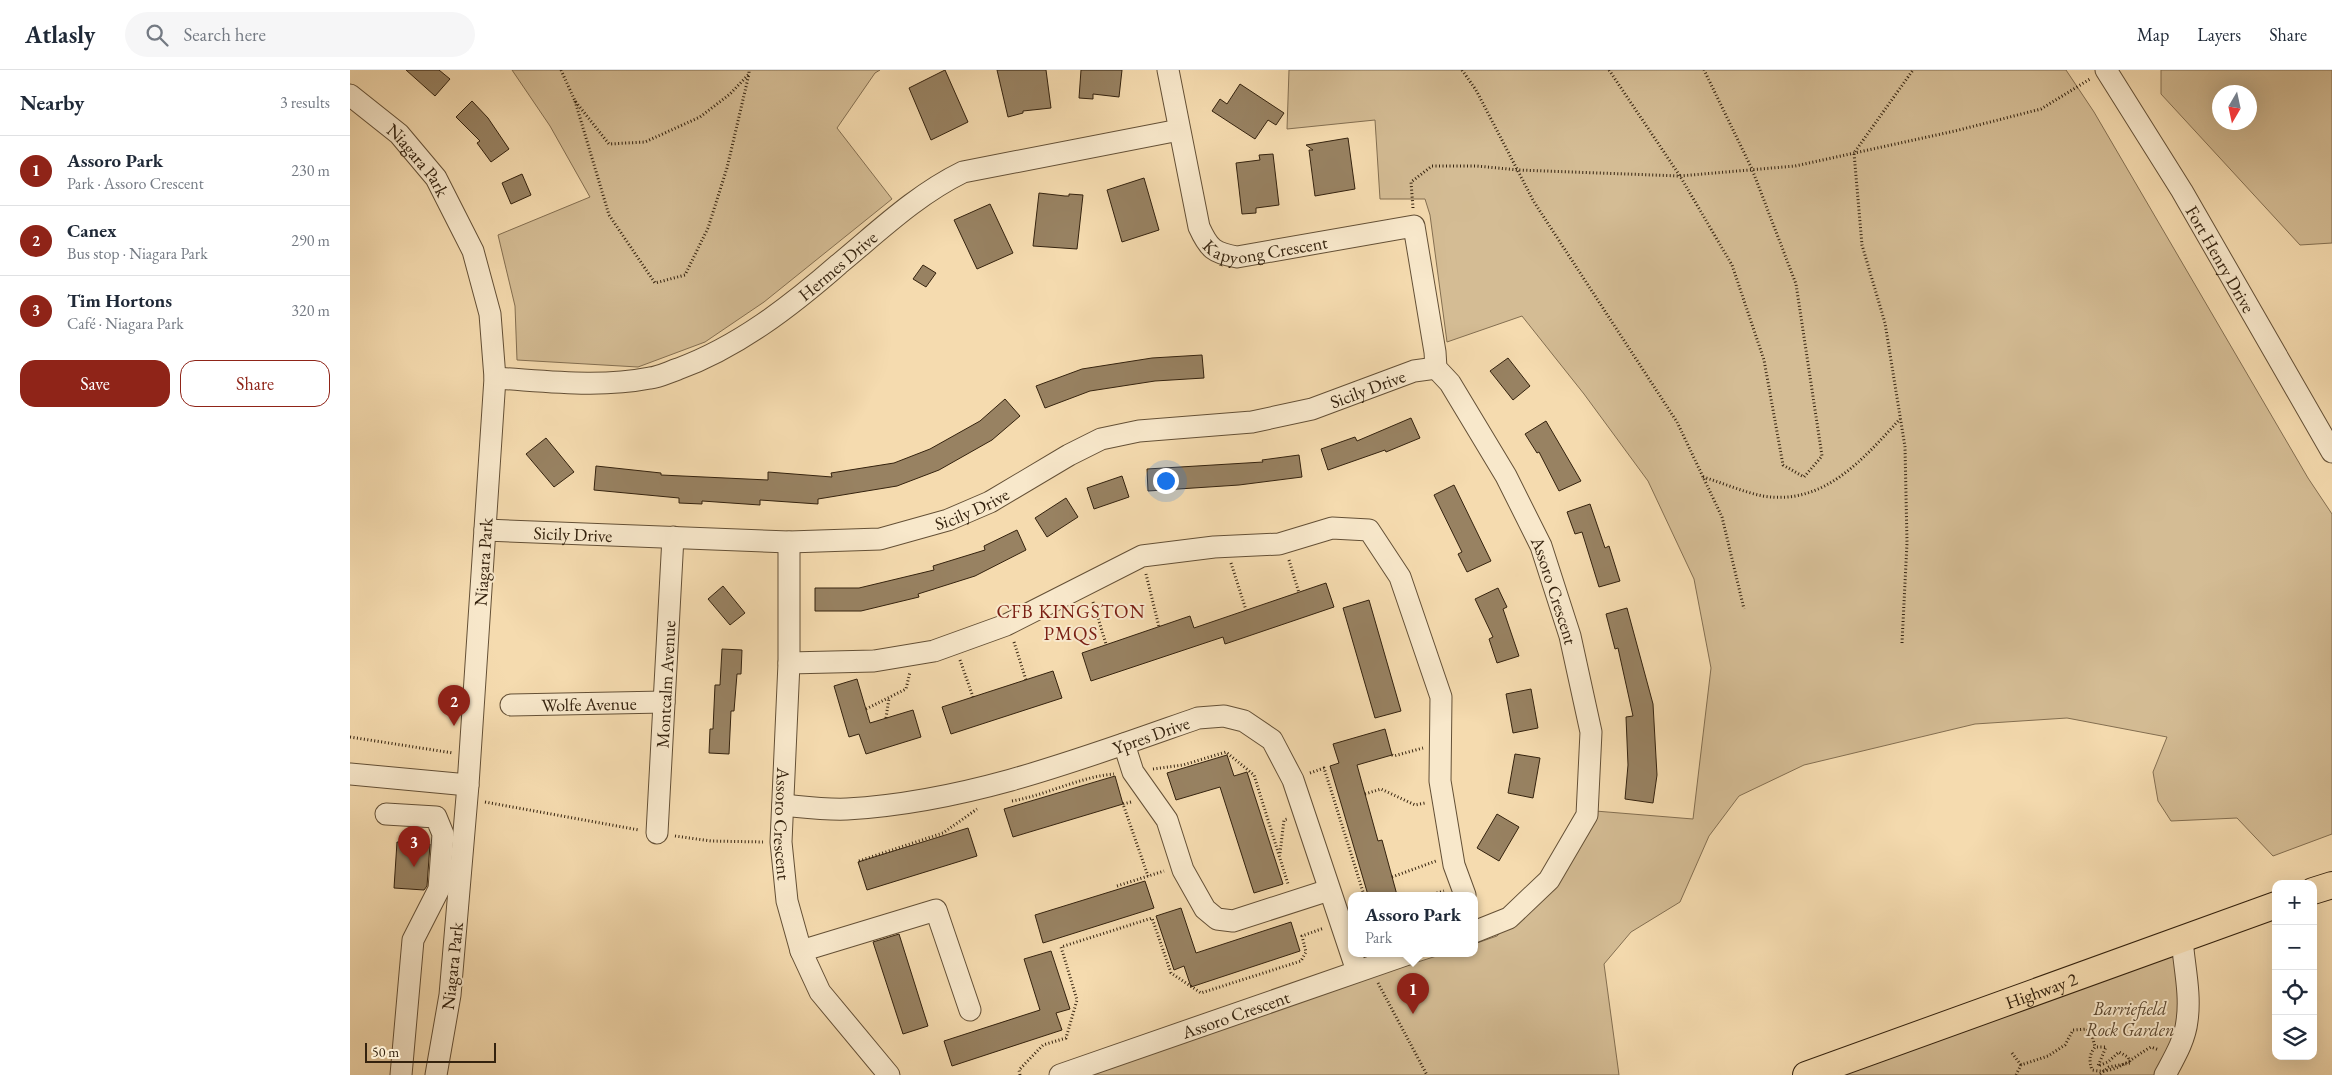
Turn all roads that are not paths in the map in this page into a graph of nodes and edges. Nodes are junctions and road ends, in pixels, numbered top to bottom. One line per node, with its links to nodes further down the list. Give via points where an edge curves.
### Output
1 (1168, 70): 4 (street, Kapyong Crescent)
2 (2101, 72): 7 (street, Fort Henry Drive, via 2182,192)
3 (350, 95): 6 (street, Niagara Park, via 399,134 436,178 473,251 490,314)
4 (1179, 130): 5 (street, Kapyong Crescent, via 1199,227 1207,244 1219,254 1237,257 1414,226); 6 (street, Hermes Drive, via 963,172 946,180 914,201 769,320 700,361 651,378 610,383)
5 (1436, 368): 10 (street, Sicily Drive, via 1414,371 1312,409 1252,422 1139,431 1102,439 990,502 948,520 880,539); 25 (street, Assoro Crescent, via 1450,383 1501,468 1541,546 1570,636 1591,732 1587,815 1549,880 1508,918)
6 (495, 378): 8 (street, Niagara Park)
7 (2332, 452)
8 (485, 530): 9 (street, Sicily Drive); 16 (street, Niagara Park)
9 (673, 537): 10 (street, Sicily Drive); 12 (street, Montcalm Avenue)
10 (789, 542): 11 (street, Assoro Crescent)
11 (789, 663): 17 (street, Assoro Crescent); 23 (street, via 874,661 934,651 1008,624 1142,556 1284,542 1332,528 1369,530 1400,577 1441,697 1440,781 1453,855)
12 (664, 702): 13 (street, Wolfe Avenue); 19 (street, Montcalm Avenue)
13 (511, 705)
14 (1124, 744): 17 (street, Ypres Drive, via 1014,781 904,803 845,809); 21 (street, via 1133,772 1167,820 1182,866 1206,909 1217,919 1233,921); 21 (street, Ypres Drive, via 1198,718 1224,716 1244,722 1272,740 1293,780)
15 (350, 774): 16 (street)
16 (468, 785): 34 (street, Niagara Park, via 450,995)
17 (783, 805): 28 (street, Assoro Crescent, via 782,842 787,900)
18 (386, 814): 33 (street, via 436,817 443,834 439,889 413,940)
19 (657, 833)
20 (2332, 885): 22 (main road)
21 (1329, 890): 26 (street, Ypres Drive)
22 (2317, 890)
23 (1464, 892)
24 (2272, 906): 27 (main road, Highway 2)
25 (1478, 928)
26 (1348, 939)
27 (2182, 939): 37 (main road, Highway 2); 38 (street, via 2187,1022 2180,1048)
28 (801, 951): 32 (street, via 936,910); 35 (street, Assoro Crescent, via 820,992)
29 (1357, 957): 31 (street, Ypres Drive)
30 (1398, 957): 31 (street, Assoro Crescent)
31 (1363, 968): 36 (street, Assoro Crescent)
32 (970, 1010)
33 (401, 1075)
34 (436, 1075)
35 (889, 1075)
36 (1060, 1075)
37 (1806, 1075)
38 (2165, 1075)

